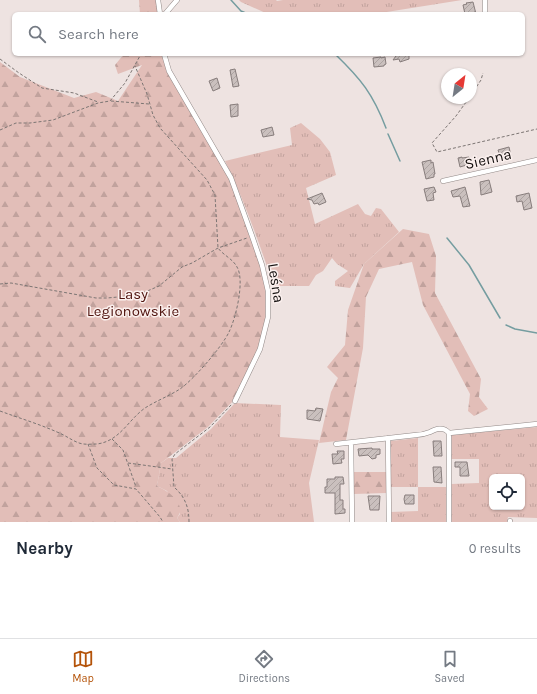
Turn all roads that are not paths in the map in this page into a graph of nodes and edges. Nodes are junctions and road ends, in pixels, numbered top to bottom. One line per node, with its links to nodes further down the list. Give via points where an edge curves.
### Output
1 (158, 0): 4 (street)
2 (177, 0): 5 (street)
3 (486, 0): 6 (street)
4 (160, 12)
5 (167, 12)
6 (485, 12)
7 (165, 56): 10 (street, Leśna, via 169,71 231,178 262,265 268,291 268,317 260,349)
8 (537, 160): 9 (street, Sienna)
9 (444, 181)
10 (235, 401)
11 (537, 424): 12 (street)
12 (449, 433): 13 (street, via 439,429 424,434); 18 (street)
13 (388, 438): 14 (street); 17 (street)
14 (351, 443): 15 (street); 16 (street)
15 (336, 444)
16 (352, 522)
17 (389, 522)
18 (450, 522)

